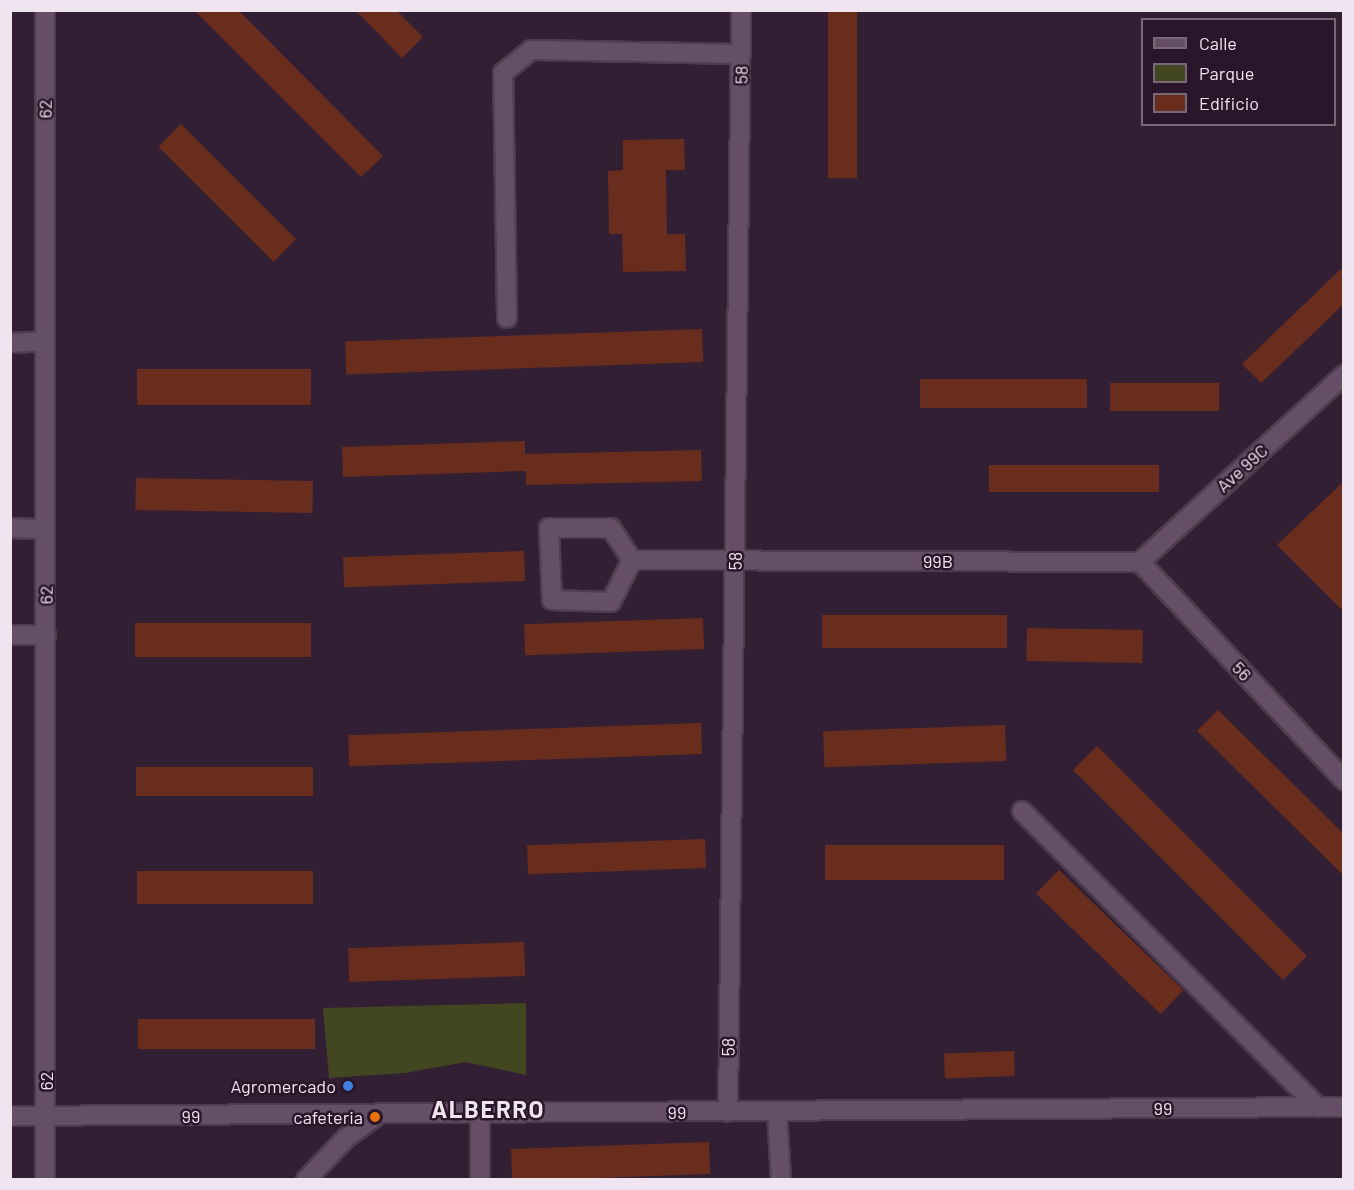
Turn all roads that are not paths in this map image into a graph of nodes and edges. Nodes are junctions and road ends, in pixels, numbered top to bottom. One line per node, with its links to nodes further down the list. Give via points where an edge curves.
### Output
1 (45, 10): 5 (street, 62)
2 (741, 10): 3 (street, 58)
3 (741, 54): 4 (street, via 531,50 504,73); 11 (street, 58)
4 (507, 318)
5 (45, 340): 6 (street); 9 (street, 62)
6 (10, 343)
7 (1344, 375): 12 (street, Ave 99C)
8 (10, 528): 9 (street)
9 (45, 529): 14 (street, 62)
10 (632, 560): 10 (street, via 610,602 552,600 549,528 611,528); 11 (street, 99B)
11 (735, 561): 12 (street, 99B); 19 (street, 58)
12 (1140, 562): 15 (street, 56)
13 (10, 635): 14 (street)
14 (46, 635): 24 (street, 62)
15 (1344, 780)
16 (1022, 811): 17 (street)
17 (1318, 1107): 18 (street, 99); 20 (street, 99)
18 (1344, 1107)
19 (728, 1112): 20 (street, 99); 21 (street, 99)
20 (777, 1112): 28 (street)
21 (480, 1114): 22 (street, 99); 27 (street)
22 (378, 1115): 24 (street, 99); 26 (street, via 346,1138)
23 (10, 1116): 24 (street, 99)
24 (46, 1117): 25 (street, 62)
25 (45, 1179)
26 (306, 1179)
27 (480, 1179)
28 (781, 1179)

